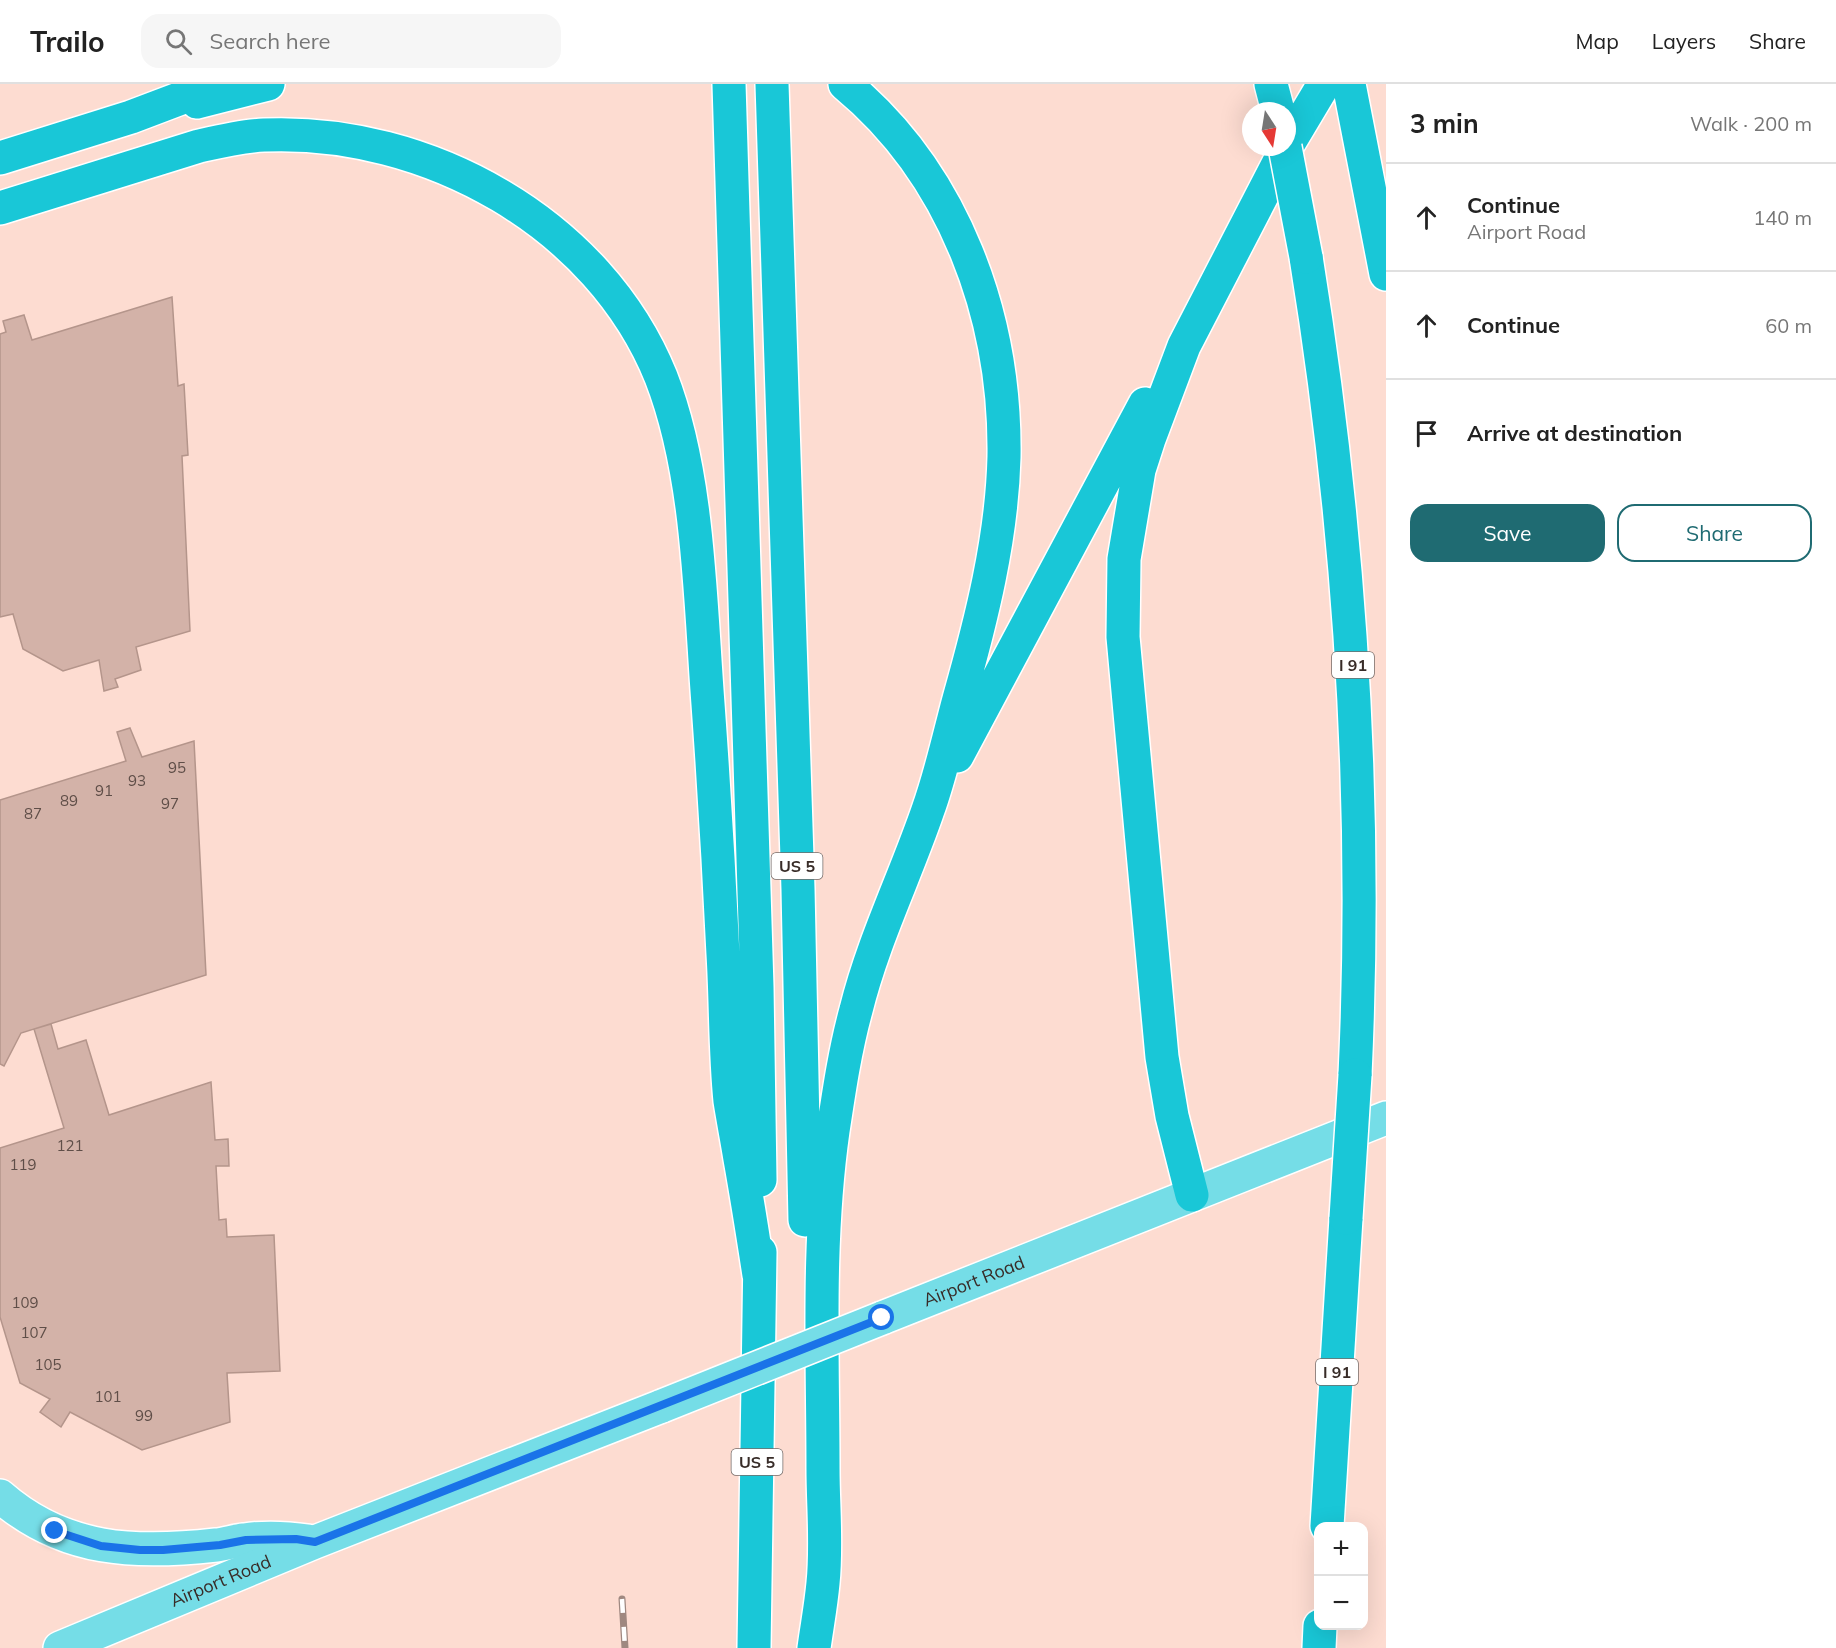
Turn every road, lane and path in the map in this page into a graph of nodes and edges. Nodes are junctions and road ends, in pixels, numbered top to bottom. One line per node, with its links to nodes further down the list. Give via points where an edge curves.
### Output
1 (218, 84): 11 (highway)
2 (268, 84): 11 (highway)
3 (729, 84): 23 (highway, US 5, via 759,1065)
4 (772, 84): 30 (highway, US 5, via 803,1082)
5 (845, 84): 20 (highway, via 911,152 939,193 962,239 983,299 1002,396 1004,459 993,556 968,668)
6 (1271, 84): 10 (highway, I 91)
7 (1314, 84): 12 (highway)
8 (1324, 84): 13 (highway)
9 (1349, 84): 18 (highway)
10 (1277, 102)
11 (131, 117): 16 (highway)
12 (1296, 118)
13 (1296, 123)
14 (1277, 156): 19 (highway)
15 (1290, 156): 25 (highway, I 91, bridge, via 1337,486 1353,675 1359,860 1355,1075)
16 (0, 158)
17 (0, 208): 23 (highway, via 231,139 298,135 347,140 423,159 495,191 552,232 618,302 646,346 671,405 684,459 700,592 730,1101)
18 (1386, 274)
19 (1184, 346): 20 (highway, via 1136,418); 22 (highway, via 1139,470 1124,559 1122,606 1162,1057)
20 (930, 807): 31 (highway, via 856,1009 832,1134 824,1236 824,1580)
21 (1386, 1118): 22 (main road, Airport Road)
22 (1192, 1195): 26 (main road, Airport Road, bridge)
23 (759, 1275): 29 (highway, US 5)
24 (0, 1496): 26 (main road, via 55,1531 115,1548 163,1550 246,1540)
25 (1327, 1522)
26 (315, 1542): 28 (main road, Airport Road)
27 (1320, 1630): 32 (highway)
28 (60, 1648)
29 (754, 1648)
30 (807, 1648)
31 (814, 1648)
32 (1319, 1648)

